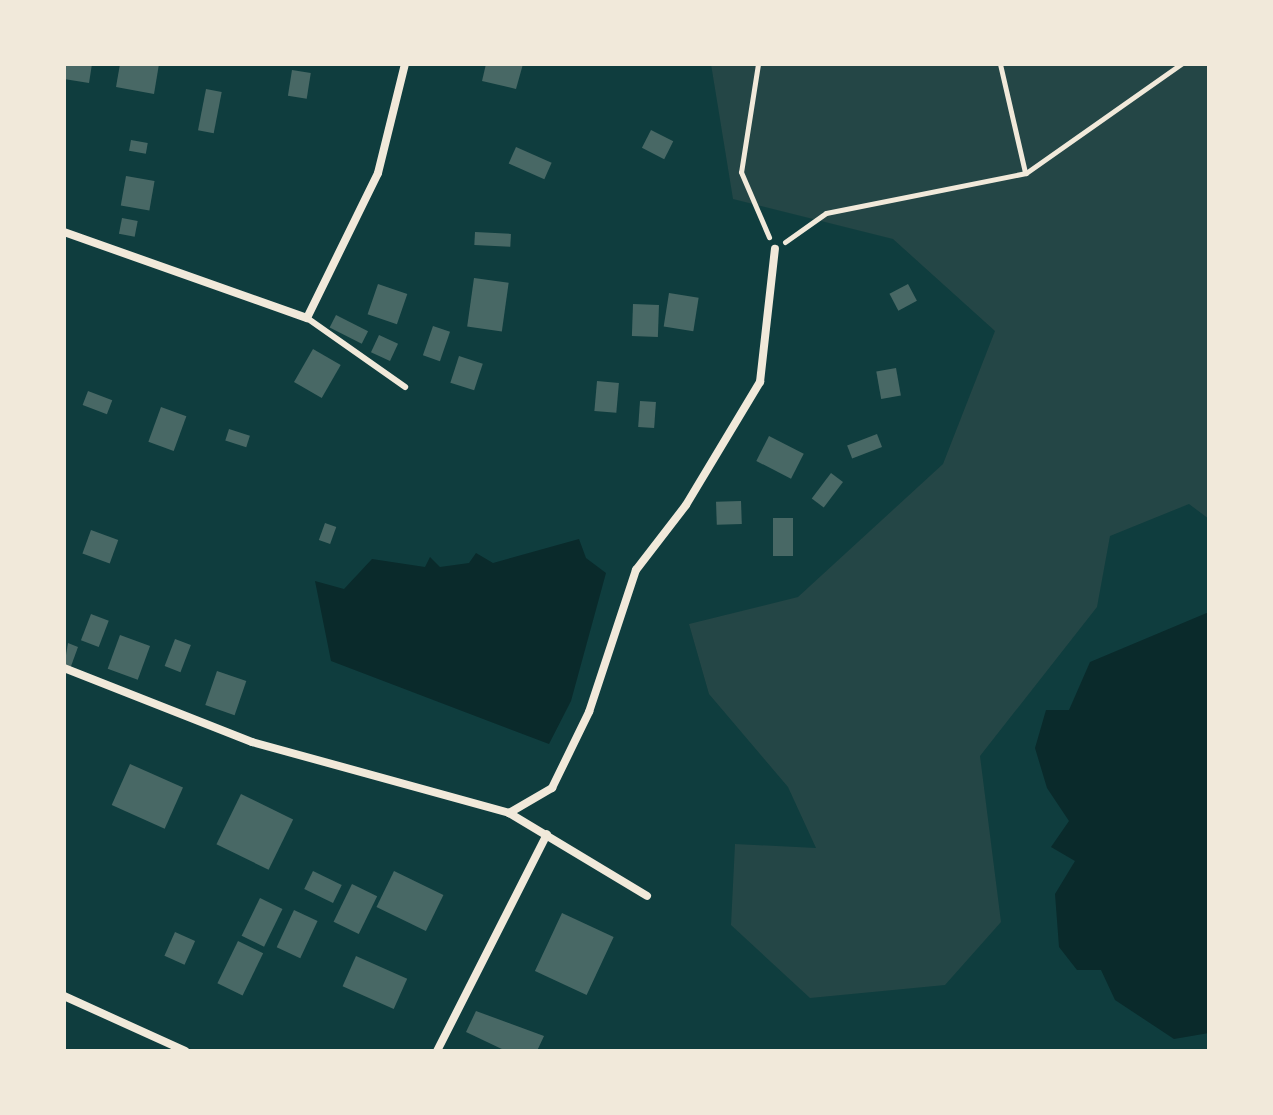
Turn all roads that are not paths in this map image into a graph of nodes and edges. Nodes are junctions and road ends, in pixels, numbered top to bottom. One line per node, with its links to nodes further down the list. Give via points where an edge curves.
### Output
1 (405, 64): 4 (street, via 378,173)
2 (64, 232): 4 (street)
3 (775, 249): 7 (street, via 760,382 686,505 636,570 589,712 552,788)
4 (307, 318): 5 (lane)
5 (405, 387)
6 (64, 668): 7 (street, via 252,742)
7 (509, 813): 8 (street)
8 (547, 834): 9 (street); 12 (street)
9 (647, 896)
10 (64, 996): 11 (street)
11 (185, 1051)
12 (437, 1051)

